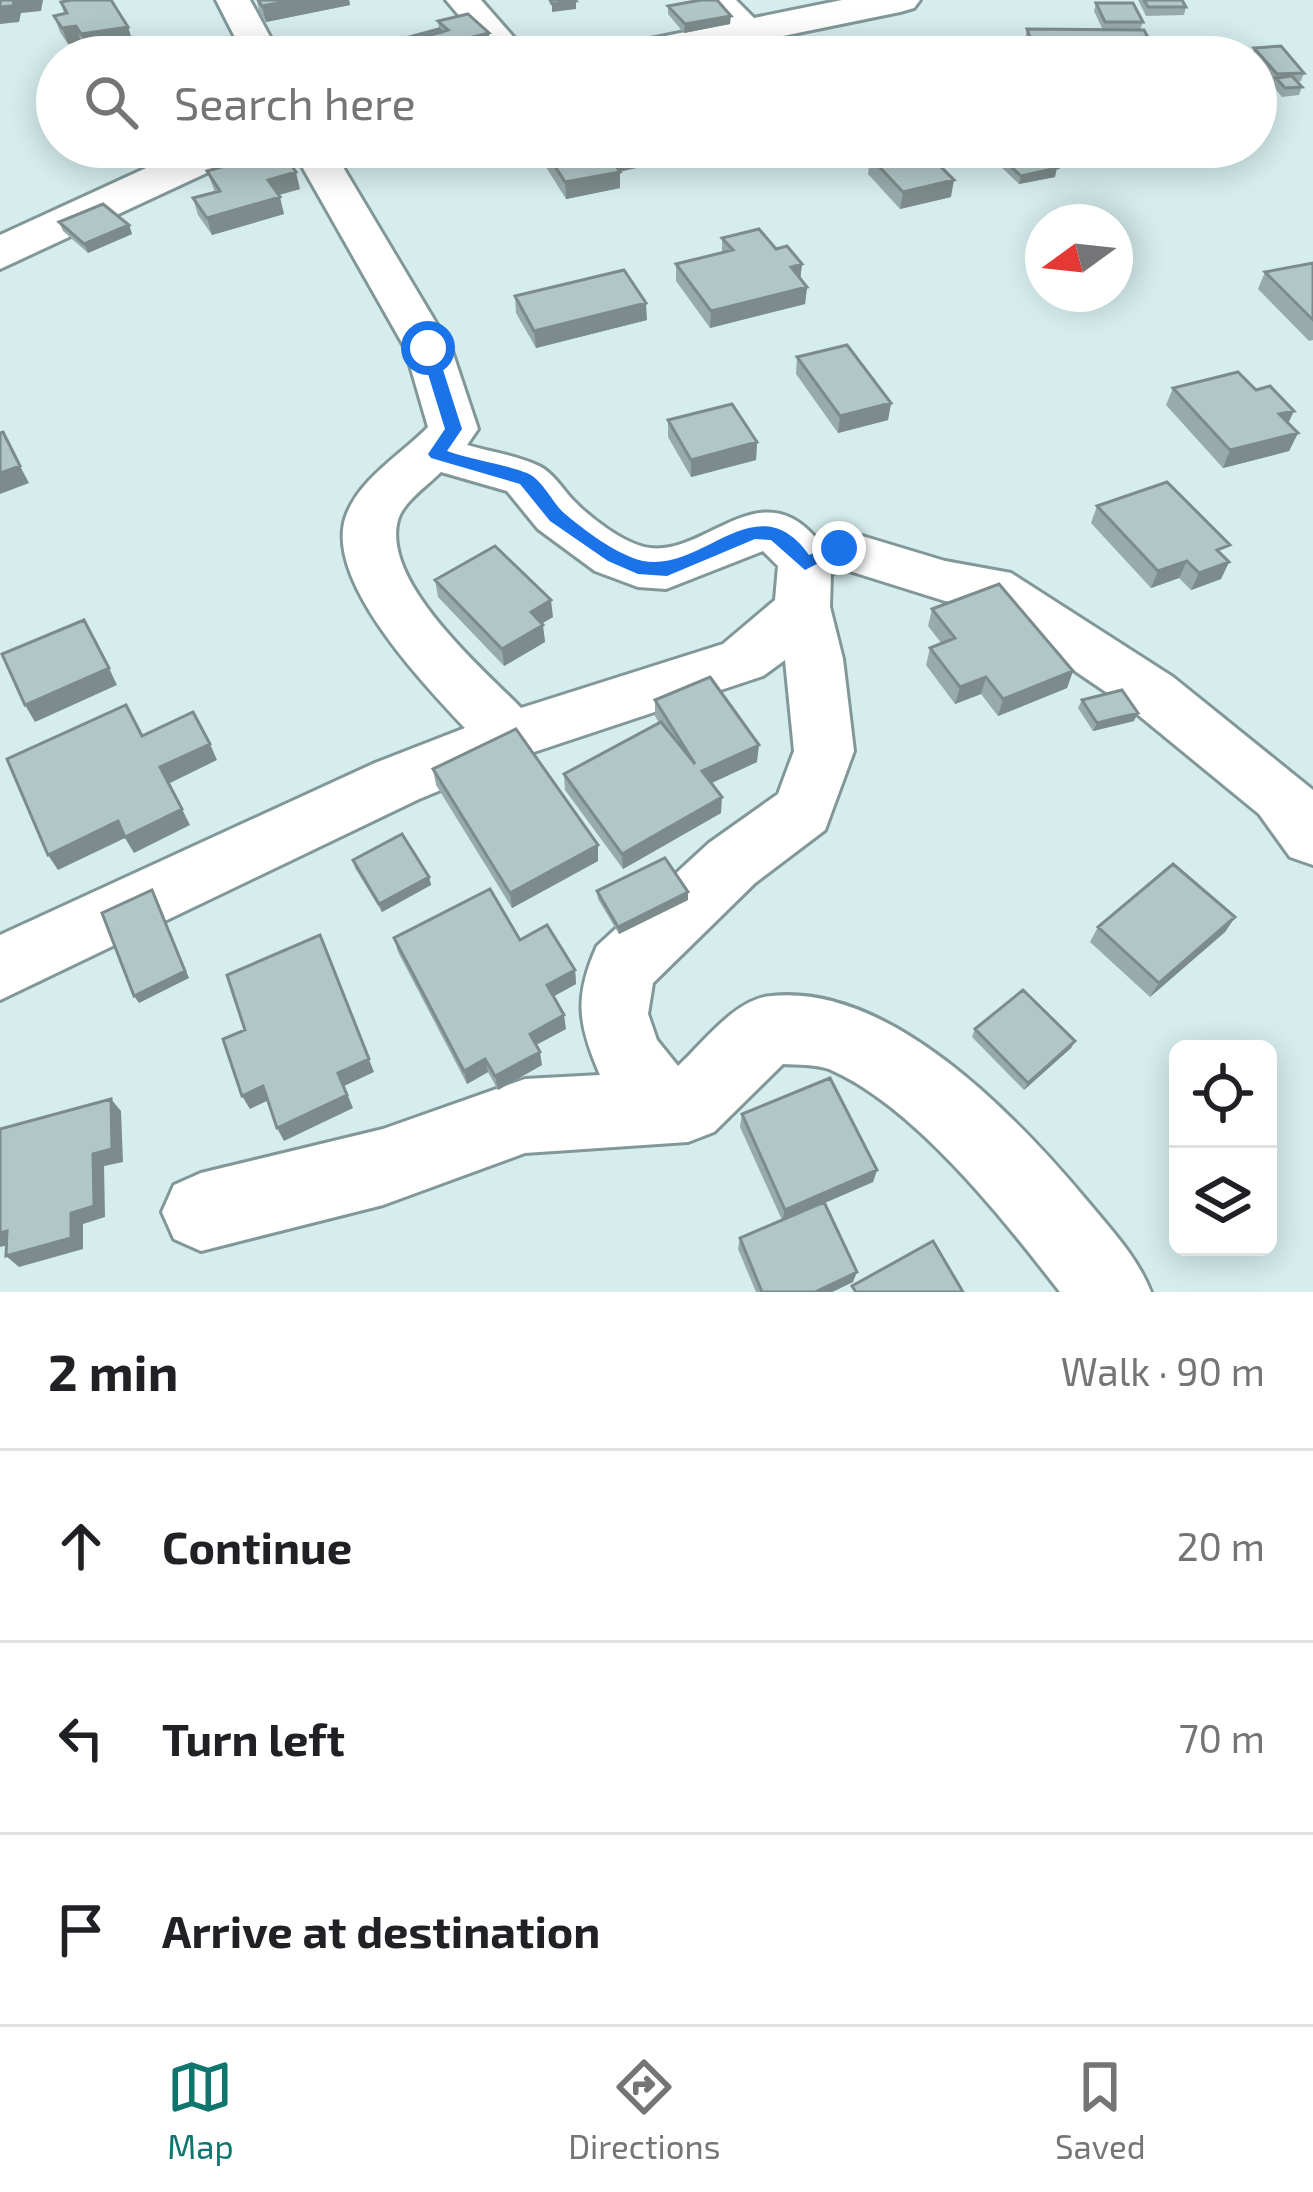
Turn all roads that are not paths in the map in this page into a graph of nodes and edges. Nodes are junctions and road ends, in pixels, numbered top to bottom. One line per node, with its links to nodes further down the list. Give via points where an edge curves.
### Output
1 (233, 0): 6 (street)
2 (463, 0): 7 (street)
3 (716, 0): 5 (street)
4 (900, 0): 5 (street)
5 (749, 31): 8 (street)
6 (251, 36)
7 (495, 36)
8 (724, 36)
9 (181, 168): 11 (street)
10 (322, 168): 12 (street, via 428,348 453,429)
11 (0, 254)
12 (437, 454): 13 (street, via 525,478 557,516 638,567 679,565 754,532 775,533 792,545); 14 (street, via 372,517 369,553 414,631)
13 (803, 585): 14 (street, via 769,642 743,660); 15 (street, via 839,548 992,587); 17 (street, via 824,751 803,812 732,863 621,968 614,1014 628,1057 647,1091)
14 (510, 736): 16 (street)
15 (1302, 798)
16 (0, 968)
17 (688, 1106): 18 (street, via 525,1116 383,1167); 19 (street, via 769,1029 835,1034 904,1073 1016,1175)
18 (201, 1212)
19 (1111, 1292)

